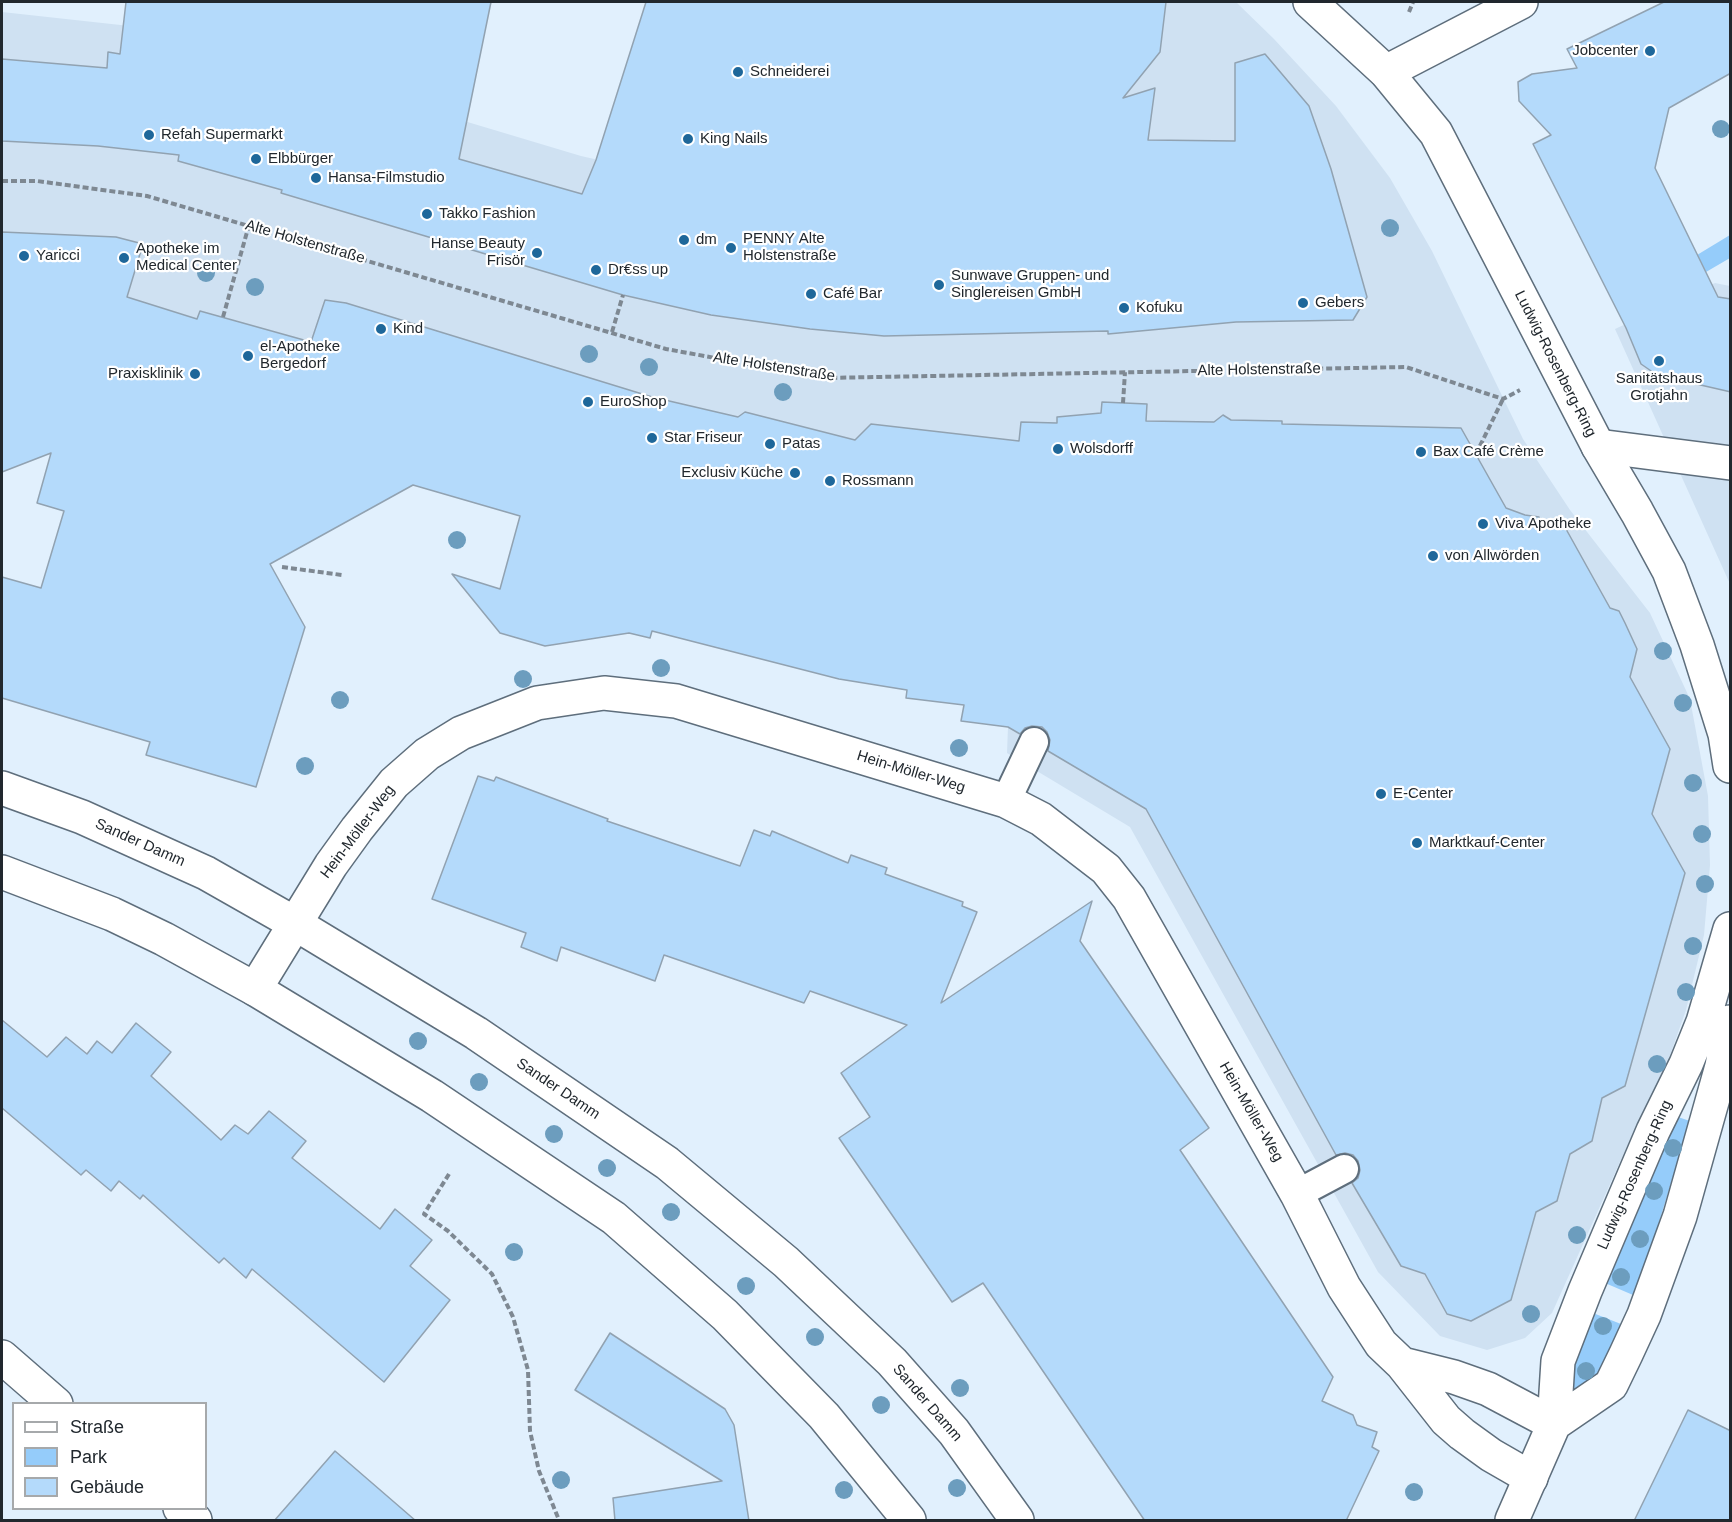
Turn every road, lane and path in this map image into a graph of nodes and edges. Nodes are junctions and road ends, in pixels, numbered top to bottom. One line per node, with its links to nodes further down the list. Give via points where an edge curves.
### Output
1 (1310, 2): 3 (street, Ludwig-Rosenberg-Ring)
2 (1521, 2): 3 (street)
3 (1386, 72): 9 (street, Ludwig-Rosenberg-Ring, via 1436,133)
4 (2, 181): 5 (path, Alte Holstenstraße, via 38,181 147,196)
5 (249, 225): 7 (path); 8 (path, Alte Holstenstraße)
6 (623, 295): 8 (path)
7 (223, 317)
8 (612, 332): 10 (path, Alte Holstenstraße, via 666,349 825,378)
9 (1558, 369): 11 (path); 13 (street, Ludwig-Rosenberg-Ring)
10 (1125, 372): 11 (path, Alte Holstenstraße, via 1406,367); 12 (path)
11 (1503, 399): 14 (path)
12 (1123, 403)
13 (1598, 446): 15 (street); 19 (street, Ludwig-Rosenberg-Ring, via 1669,571 1697,645)
14 (1476, 454)
15 (1731, 463)
16 (282, 567): 17 (path)
17 (342, 575)
18 (1034, 742): 21 (lane)
19 (1731, 766)
20 (2, 788): 23 (street, Sander Damm, via 146,844)
21 (1006, 801): 23 (street, Hein-Möller-Weg, via 676,701 603,693 537,703 461,733 427,754 394,783 338,856); 29 (street, Hein-Möller-Weg, via 1041,819 1106,869 1129,898)
22 (2, 872): 25 (street, via 112,914)
23 (294, 923): 25 (street, Hein-Möller-Weg); 39 (street, Sander Damm, via 476,1033 667,1163 726,1211 892,1362 954,1432)
24 (1731, 929): 33 (street, Ludwig-Rosenberg-Ring, via 1703,1022 1558,1360)
25 (255, 989): 38 (street, via 432,1096 614,1218 734,1323 824,1416)
26 (1731, 1022): 33 (street, via 1680,1216 1644,1315 1611,1385)
27 (1344, 1169): 29 (lane)
28 (449, 1174): 37 (path, via 424,1214 448,1231 492,1274 513,1317 528,1370 530,1431 539,1471)
29 (1298, 1194): 31 (street, Hein-Möller-Weg, via 1344,1287 1381,1344)
30 (2, 1357): 32 (street)
31 (1402, 1364): 33 (street, via 1488,1389); 34 (street, Hein-Möller-Weg, via 1446,1420 1500,1461)
32 (54, 1402)
33 (1554, 1424): 34 (street, Ludwig-Rosenberg-Ring)
34 (1531, 1478): 40 (street, Ludwig-Rosenberg-Ring)
35 (181, 1510): 36 (street)
36 (195, 1521)
37 (559, 1521)
38 (909, 1521)
39 (1017, 1521)
40 (1512, 1521)

